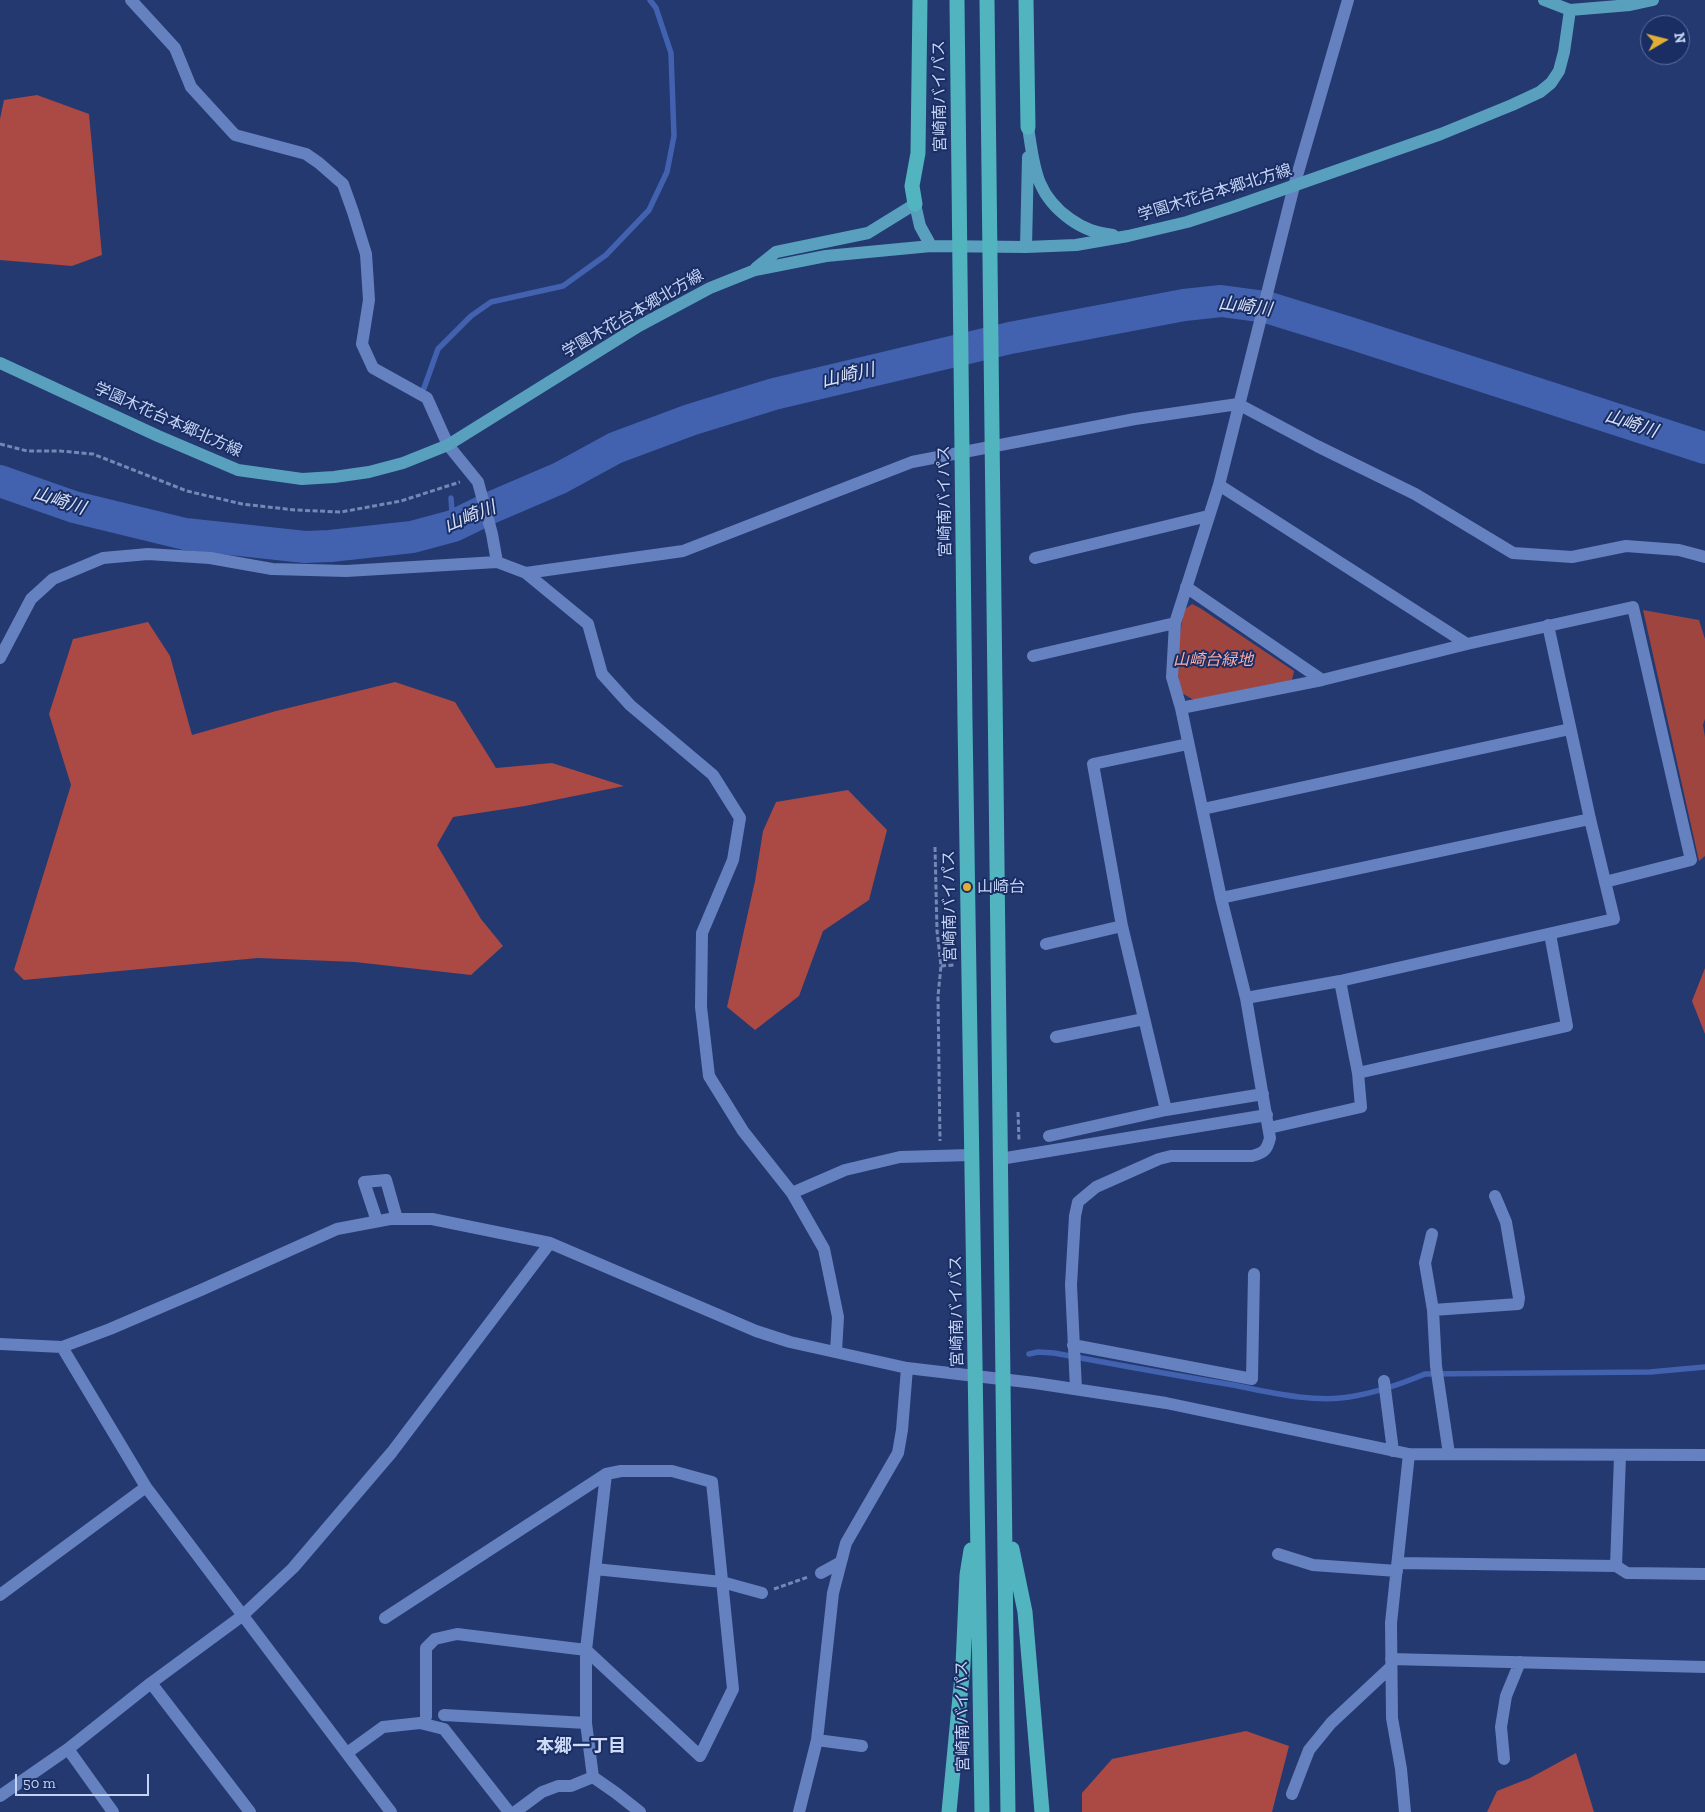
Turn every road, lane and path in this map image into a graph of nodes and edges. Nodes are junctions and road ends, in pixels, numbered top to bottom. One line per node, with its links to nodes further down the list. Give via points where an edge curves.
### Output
1 (131, 0): 19 (street, via 175,48 191,87 235,134 306,154 343,184 366,254 369,300 362,344 373,368 427,398)
2 (920, 0): 12 (highway, via 918,153 912,186)
3 (957, 0): 54 (highway, 宮崎南バイパス)
4 (987, 0): 55 (highway)
5 (1026, 0): 10 (highway)
6 (1348, 0): 11 (street)
7 (1544, 0): 9 (main road)
8 (1652, 0): 9 (main road)
9 (1570, 10): 11 (main road, 学園木花台本郷北方線, via 1559,71 1540,92 1441,134)
10 (1028, 127): 13 (main road, via 1035,169 1044,194 1056,210 1097,234); 15 (main road)
11 (1294, 186): 13 (main road, 学園木花台本郷北方線, via 1187,222); 18 (street)
12 (915, 204): 14 (main road, via 920,226); 16 (main road, via 868,233 776,252)
13 (1128, 236): 15 (main road, 学園木花台本郷北方線, via 1076,245)
14 (931, 246): 15 (main road, 学園木花台本郷北方線); 16 (main road, 学園木花台本郷北方線, via 826,256)
15 (1026, 247)
16 (754, 270): 19 (main road, 学園木花台本郷北方線, via 710,288 639,326)
17 (0, 362): 19 (main road, 学園木花台本郷北方線, via 238,470 302,479 334,477 403,463)
18 (1238, 404): 20 (street); 22 (street, via 1415,494 1514,553 1572,557 1626,546 1678,550); 25 (street, via 1135,419 912,462 683,551)
19 (448, 445): 24 (street, via 478,482)
20 (1219, 485): 21 (street); 29 (street)
21 (1208, 516): 23 (street); 26 (street)
22 (1705, 557)
23 (1035, 558)
24 (498, 562): 25 (street); 31 (street, via 346,571 272,569 210,558 148,554 103,558 53,579 31,599)
25 (526, 573): 56 (street, via 588,624 602,674 630,706 713,775 740,818 733,860 702,933 701,1007 709,1076 743,1131)
26 (1186, 587): 27 (street); 32 (street)
27 (1175, 624): 30 (street); 33 (street, via 1172,677)
28 (1548, 625): 29 (street); 34 (street); 39 (street, via 1633,607 1691,860)
29 (1467, 644): 32 (street)
30 (1033, 656)
31 (0, 658)
32 (1322, 680): 33 (street)
33 (1181, 708): 35 (street)
34 (1570, 729): 36 (street); 37 (street)
35 (1188, 744): 36 (street); 41 (street, via 1093,764)
36 (1203, 809): 40 (street)
37 (1590, 818): 39 (street); 40 (street)
38 (935, 847): 53 (path, via 941,966 938,996)
39 (1605, 882): 42 (street, via 1614,919)
40 (1221, 898): 45 (street)
41 (1122, 926): 43 (street); 46 (street)
42 (1550, 934): 44 (street); 48 (street, via 1567,1026)
43 (1046, 944)
44 (1340, 981): 45 (street); 48 (street)
45 (1246, 998): 49 (street)
46 (1144, 1020): 47 (street); 50 (street)
47 (1056, 1037)
48 (1358, 1073): 51 (street, via 1361,1106)
49 (1263, 1094): 50 (street); 51 (street)
50 (1166, 1110): 52 (street)
51 (1268, 1121): 55 (street); 65 (street, via 1270,1138 1263,1153 1252,1156 1171,1156 1096,1187 1078,1202 1071,1285)
52 (1049, 1136)
53 (940, 1155): 54 (street); 56 (street, via 900,1157 844,1170)
54 (971, 1155): 78 (highway, 宮崎南バイパス)
55 (1000, 1159): 79 (highway)
56 (792, 1193): 67 (street, via 824,1249 838,1317)
57 (1495, 1196): 63 (street, via 1506,1222 1518,1304)
58 (397, 1219): 59 (street); 59 (street, via 386,1180 364,1182); 61 (street, via 432,1219)
59 (377, 1221): 66 (street, via 337,1229)
60 (1432, 1234): 63 (street, via 1425,1263)
61 (550, 1243): 67 (street, via 756,1331); 90 (street, via 392,1452 293,1568)
62 (1254, 1274): 65 (street, via 1252,1379)
63 (1433, 1310): 73 (street, via 1436,1366)
64 (0, 1344): 66 (street)
65 (1073, 1345): 70 (street)
66 (62, 1347): 77 (street)
67 (836, 1352): 68 (street)
68 (907, 1368): 70 (street); 81 (street, via 898,1453 846,1543)
69 (1385, 1386): 71 (street)
70 (1076, 1389): 71 (street, via 1166,1403)
71 (1393, 1451): 72 (street)
72 (1409, 1454): 73 (street); 83 (street)
73 (1449, 1454): 75 (street)
74 (1705, 1455): 75 (street)
75 (1620, 1456): 82 (street)
76 (606, 1474): 84 (street); 87 (street, via 672,1471 712,1482); 91 (street)
77 (146, 1487): 89 (street); 90 (street)
78 (977, 1514): 115 (highway, via 966,1575 963,1665); 116 (highway, 宮崎南バイパス)
79 (1005, 1516): 117 (highway); 118 (highway, via 1025,1612)
80 (1278, 1554): 83 (street, via 1313,1565)
81 (841, 1562): 85 (street); 100 (street, via 833,1593)
82 (1616, 1566): 83 (street); 86 (street, via 1627,1573)
83 (1398, 1567): 94 (street, via 1391,1623)
84 (595, 1569): 87 (street); 92 (street)
85 (821, 1573): 88 (path)
86 (1705, 1574)
87 (722, 1582): 88 (street); 92 (street, via 733,1689 700,1756)
88 (762, 1593)
89 (0, 1595)
90 (242, 1616): 96 (street); 103 (street)
91 (385, 1618)
92 (586, 1650): 98 (street, via 457,1634 435,1639 426,1648); 99 (street)
93 (1520, 1662): 94 (street); 95 (street); 104 (street, via 1506,1696 1501,1727)
94 (1391, 1663): 106 (street, via 1331,1723 1309,1750); 119 (street, via 1392,1718)
95 (1705, 1667)
96 (151, 1683): 102 (street); 109 (street)
97 (444, 1715): 99 (street)
98 (426, 1717)
99 (586, 1723): 105 (street)
100 (817, 1740): 101 (street); 114 (street)
101 (862, 1746)
102 (68, 1749): 107 (street); 108 (street)
103 (347, 1753): 110 (street); 111 (street, via 383,1727 420,1722 444,1729)
104 (1504, 1759)
105 (593, 1777): 112 (street, via 542,1792); 113 (street)
106 (1292, 1794)
107 (0, 1796)
108 (114, 1812)
109 (250, 1812)
110 (391, 1812)
111 (509, 1812)
112 (514, 1812)
113 (640, 1812)
114 (799, 1812)
115 (949, 1812)
116 (982, 1812)
117 (1008, 1812)
118 (1042, 1812)
119 (1406, 1812)

